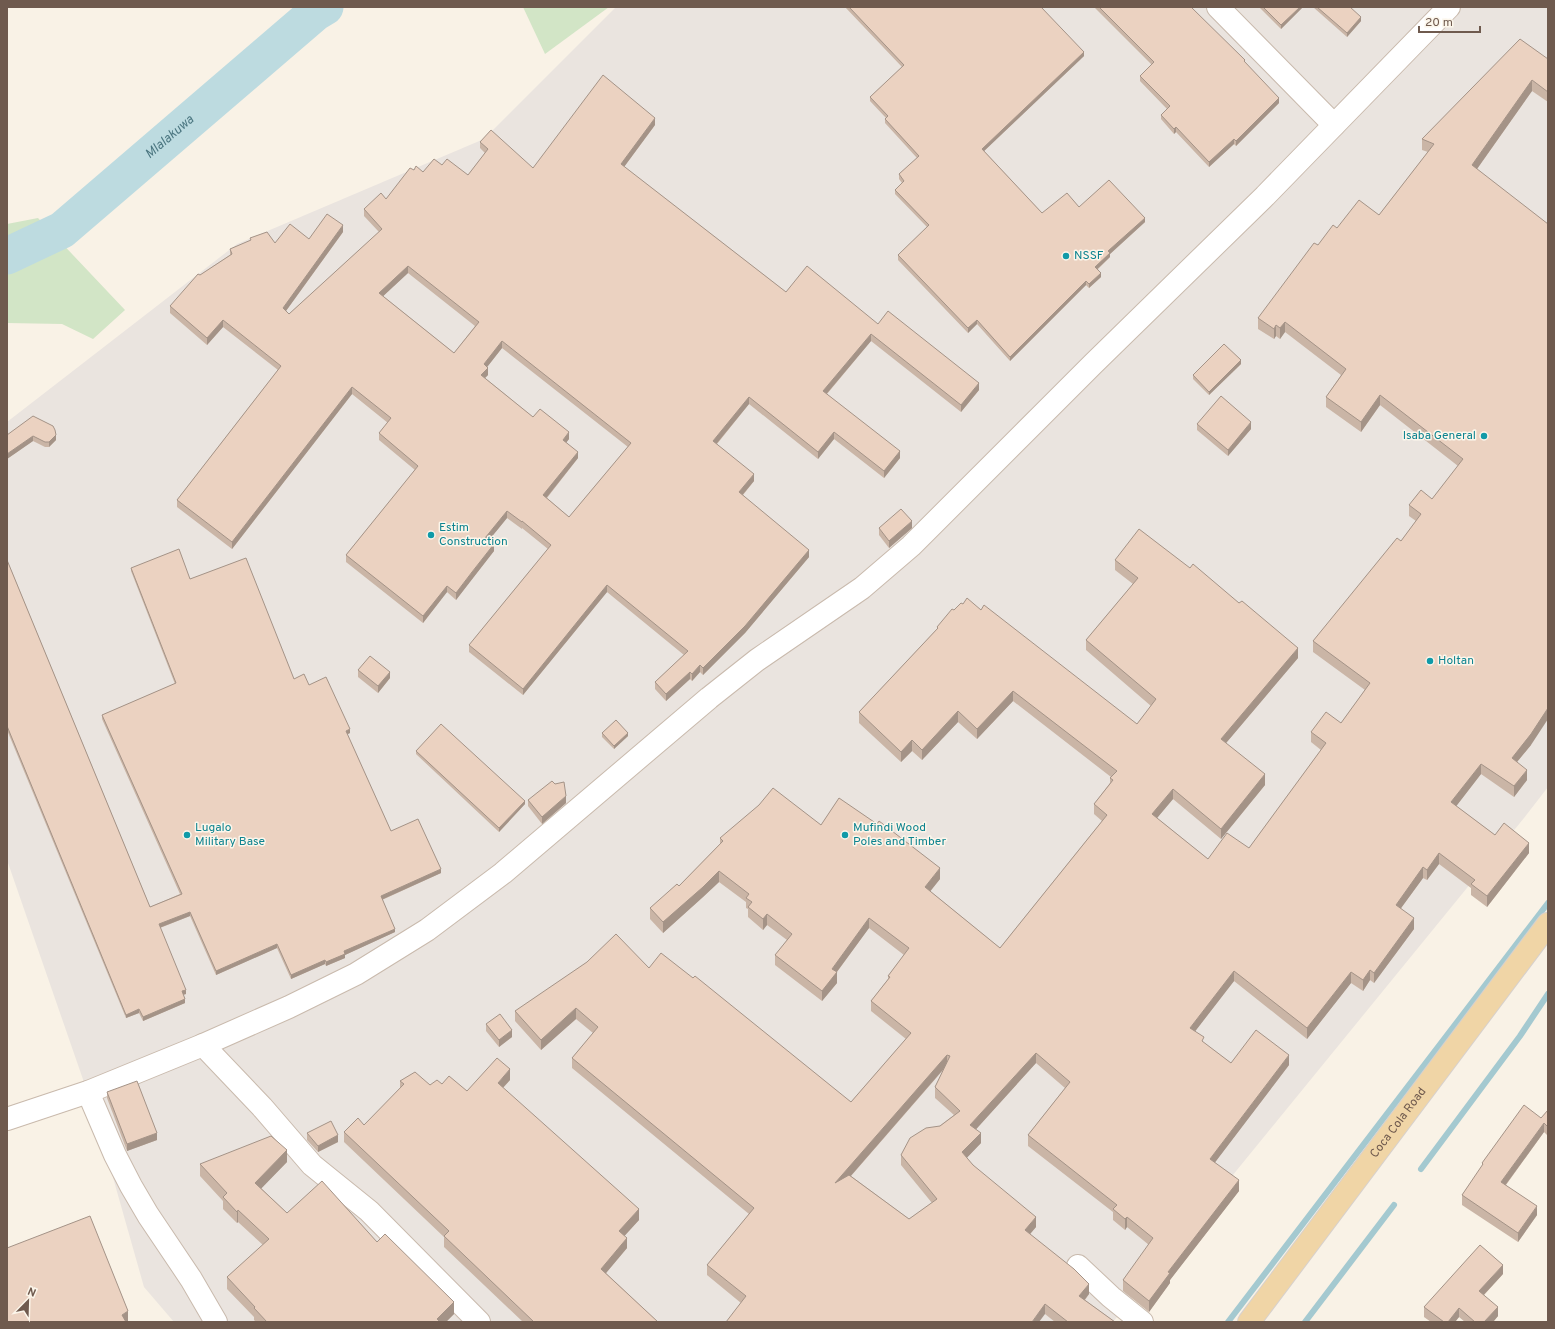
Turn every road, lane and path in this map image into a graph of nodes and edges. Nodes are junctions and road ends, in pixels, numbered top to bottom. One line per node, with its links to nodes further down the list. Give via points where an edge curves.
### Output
1 (1218, 7): 3 (lane)
2 (1449, 7): 3 (lane)
3 (1334, 126): 5 (lane, via 911,546 862,588 757,660 503,873 427,930 356,974)
4 (1548, 924): 12 (main road, Coca Cola Road)
5 (203, 1045): 6 (lane); 10 (lane, via 312,1165 369,1211)
6 (88, 1092): 7 (lane); 9 (lane, via 131,1186)
7 (7, 1119)
8 (1078, 1266): 11 (lane)
9 (216, 1322)
10 (479, 1322)
11 (1142, 1322)
12 (1249, 1322)

